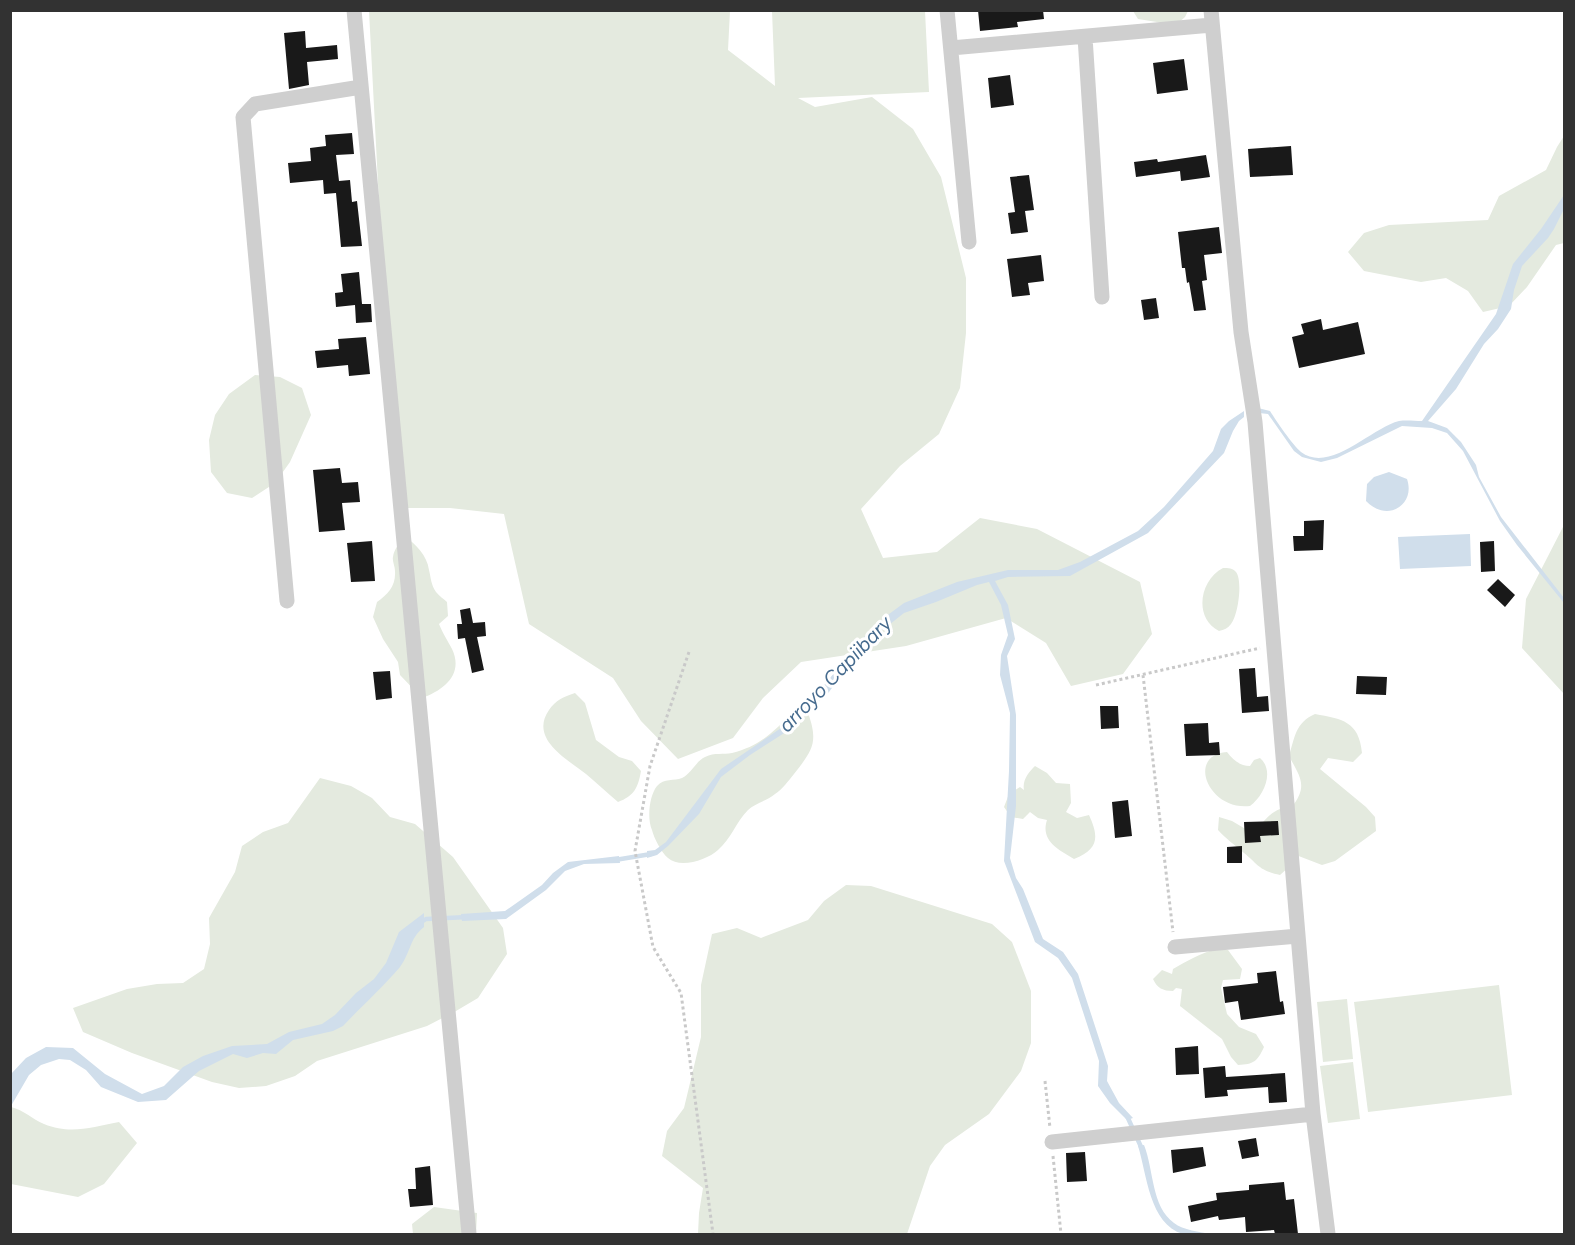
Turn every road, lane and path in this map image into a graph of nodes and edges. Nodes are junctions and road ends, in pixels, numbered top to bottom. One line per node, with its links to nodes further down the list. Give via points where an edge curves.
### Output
1 (354, 10): 6 (street)
2 (947, 10): 5 (street)
3 (1212, 18): 4 (street); 10 (street, via 1241,332 1255,422)
4 (1086, 37): 5 (street); 8 (street)
5 (951, 48): 7 (street)
6 (361, 87): 9 (street, via 255,104 243,117); 18 (street)
7 (969, 242)
8 (1102, 297)
9 (287, 601)
10 (1274, 645): 12 (path); 14 (street)
11 (689, 652): 19 (path, via 650,766 635,851 653,947 681,993)
12 (1143, 675): 13 (path); 15 (path)
13 (1096, 686)
14 (1298, 936): 15 (street); 16 (street)
15 (1175, 947)
16 (1313, 1114): 17 (street); 20 (street)
17 (1052, 1142)
18 (469, 1234)
19 (713, 1234)
20 (1328, 1234)

